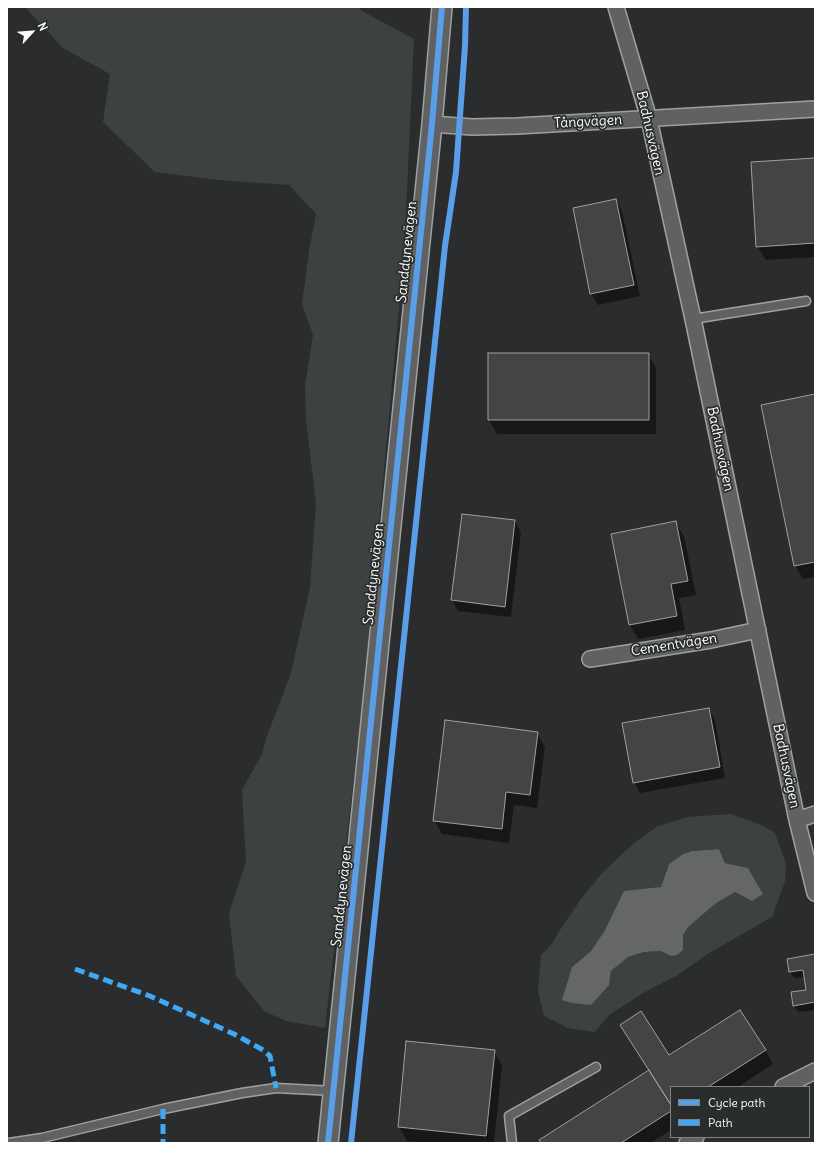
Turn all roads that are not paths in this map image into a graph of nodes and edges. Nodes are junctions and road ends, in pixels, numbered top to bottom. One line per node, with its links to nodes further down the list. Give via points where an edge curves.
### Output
1 (442, 7): 5 (street, Sanddynevägen)
2 (616, 7): 4 (street, Badhusvägen)
3 (815, 109): 4 (street, Tångvägen)
4 (649, 119): 5 (street, Tångvägen, via 517,126 472,127); 7 (street, Badhusvägen)
5 (432, 124): 16 (street, Sanddynevägen)
6 (806, 301): 7 (lane)
7 (692, 320): 8 (street, Badhusvägen)
8 (758, 630): 9 (street, Cementvägen); 11 (street, Badhusvägen)
9 (590, 659)
10 (815, 814): 11 (street)
11 (797, 820): 12 (street, Badhusvägen)
12 (815, 893)
13 (596, 1067): 19 (lane, via 509,1116)
14 (815, 1071): 15 (street)
15 (785, 1086)
16 (334, 1090): 17 (lane, via 276,1088 242,1093 42,1138); 18 (street, Sanddynevägen)
17 (9, 1143)
18 (328, 1143)
19 (512, 1143)

